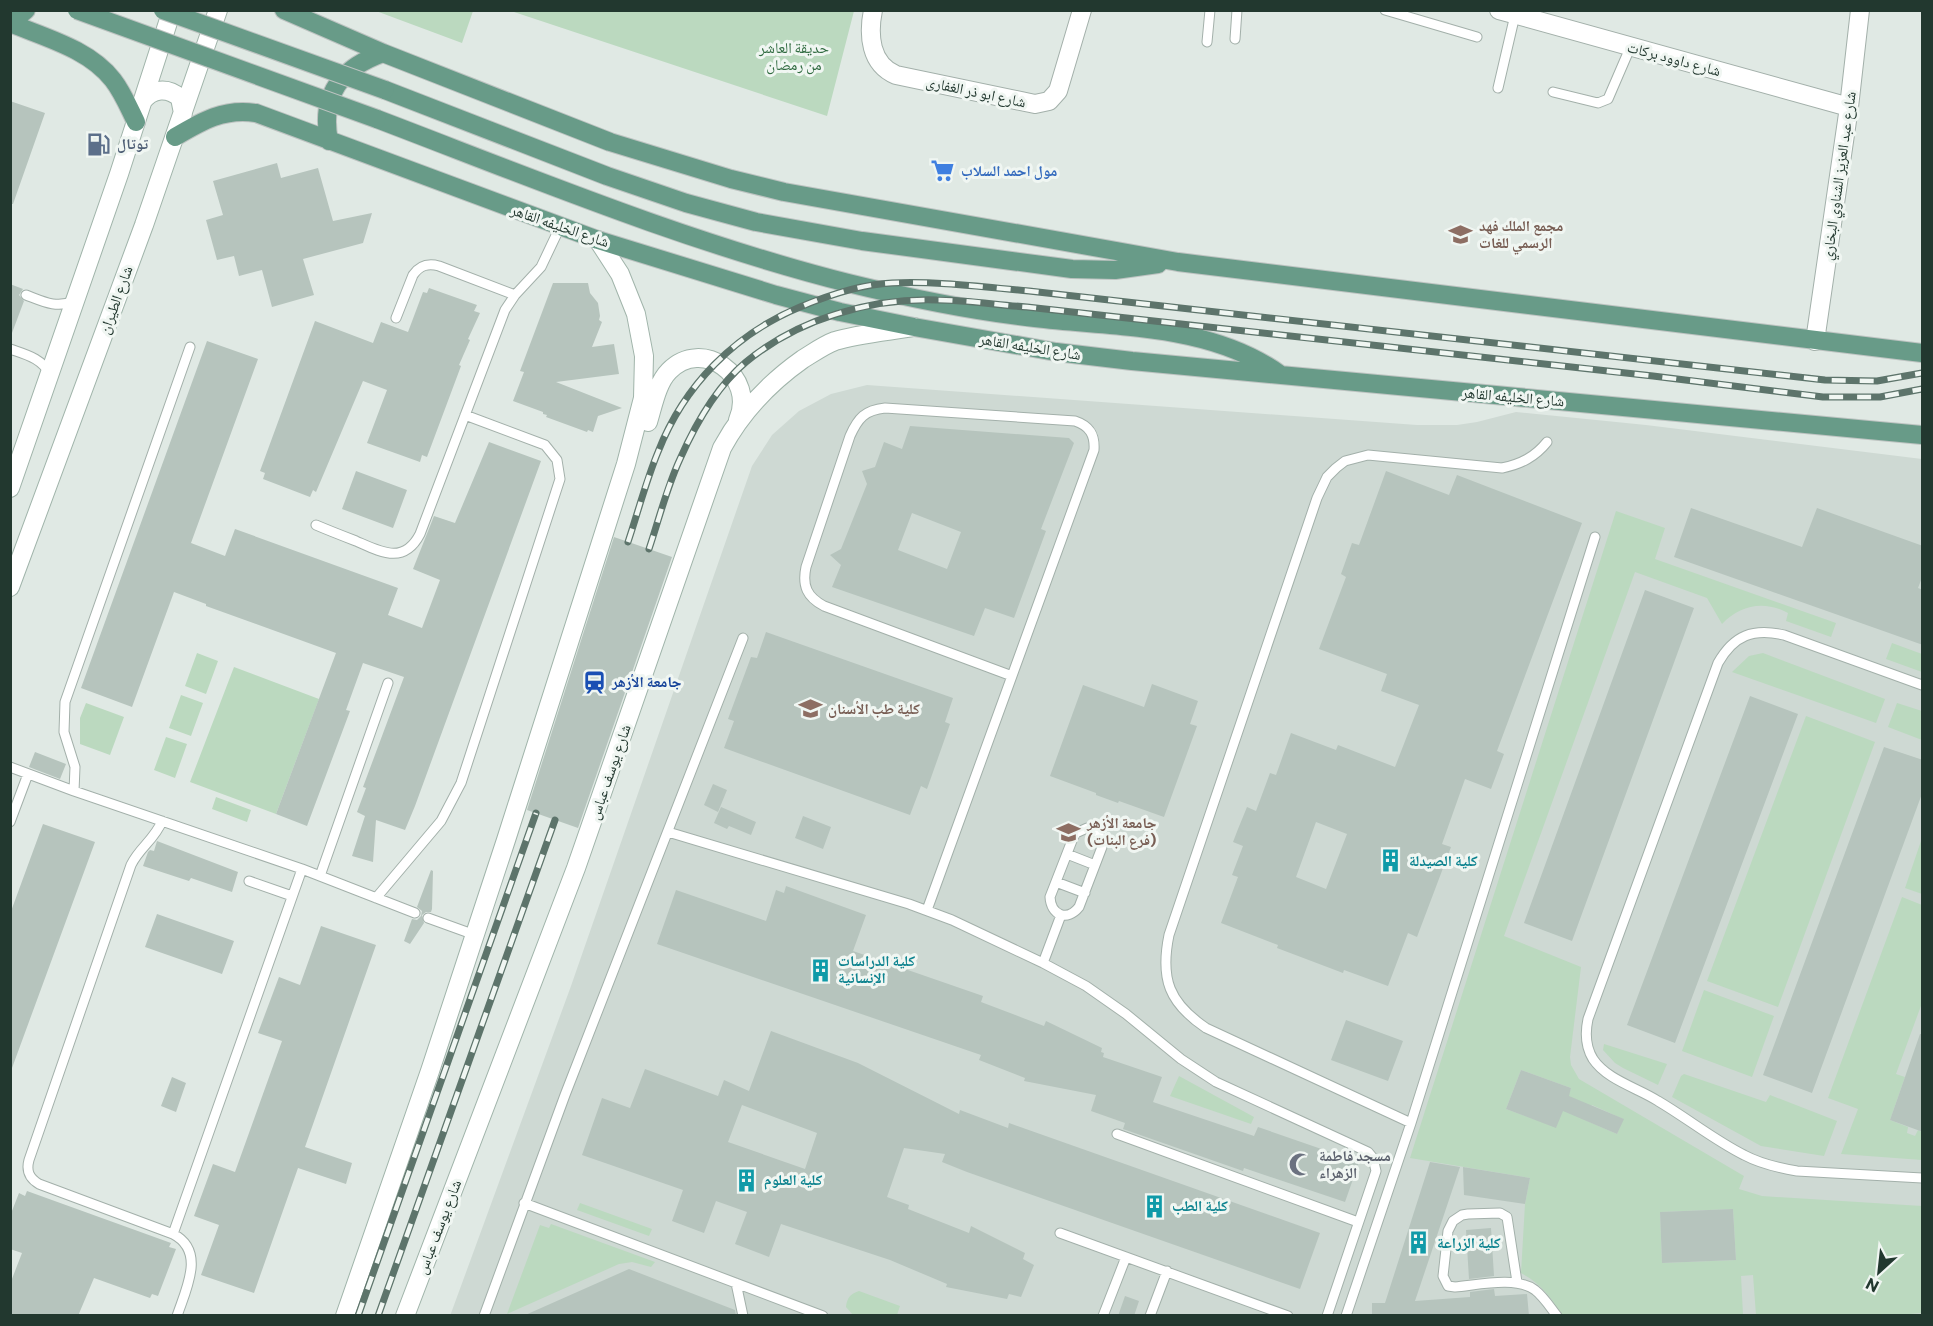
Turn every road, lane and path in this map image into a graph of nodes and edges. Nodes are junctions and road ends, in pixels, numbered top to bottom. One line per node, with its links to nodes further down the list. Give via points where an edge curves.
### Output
1 (26, 10): 14 (main road)
2 (77, 10): 41 (main road, bridge, via 653,224 789,268 974,309 1203,339 1244,352)
3 (163, 10): 30 (main road, bridge, via 607,176 756,222 862,241 1072,269 1115,270)
4 (172, 10): 22 (main road)
5 (218, 10): 24 (main road, شارع الطيران)
6 (284, 10): 19 (main road)
7 (873, 10): 8 (main road, شارع ابو ذر الغفارى, via 872,44 886,71 1035,104 1049,101 1058,91)
8 (1082, 10)
9 (1210, 10): 17 (lane)
10 (1237, 10): 16 (lane)
11 (1385, 10): 15 (lane)
12 (1860, 10): 23 (main road, شارع عبد العزيز الشناوي البخاري)
13 (1507, 13): 18 (main road, شارع داوود بركات); 20 (lane)
14 (11, 24): 25 (main road, via 92,60 112,79)
15 (1477, 37)
16 (1235, 39)
17 (1207, 42)
18 (1630, 48): 21 (lane, via 1604,102 1598,104); 23 (main road, شارع داوود بركات)
19 (383, 53): 27 (main road, via 356,65 336,85 327,112); 30 (main road, via 610,142 731,179 816,198)
20 (1497, 88)
21 (1552, 92)
22 (142, 102): 24 (main road, via 157,90 170,91 180,98); 25 (main road)
23 (1849, 107): 36 (main road, شارع عبد العزيز الشناوي البخاري)
24 (183, 113): 26 (main road, شارع الطيران)
25 (136, 122): 33 (main road)
26 (175, 137): 27 (main road, شارع الخليفه القاهر, via 210,117 244,111); 50 (main road, شارع الطيران)
27 (329, 141): 28 (main road, شارع الخليفه القاهر)
28 (560, 227): 29 (main road, شارع الخليفه القاهر); 32 (lane, via 541,267)
29 (598, 240): 35 (main road, شارع الخليفه القاهر, via 776,295); 46 (main road, via 620,274 636,314 644,356 643,398)
30 (1178, 262): 36 (main road)
31 (26, 295): 33 (lane, via 51,304 64,305)
32 (515, 295): 34 (lane, via 427,264 413,275); 42 (lane, via 505,310)
33 (76, 300): 40 (main road)
34 (396, 318)
35 (914, 327): 41 (main road, شارع الخليفه القاهر, via 1056,352); 43 (main road, شارع يوسف عباس, via 835,341 811,354 768,387)
36 (1815, 341): 39 (main road)
37 (190, 347): 57 (lane, via 65,702 64,732 75,767)
38 (10, 349): 40 (lane, via 36,358)
39 (1923, 353)
40 (51, 375): 47 (main road)
41 (1282, 375): 44 (main road, شارع الخليفه القاهر)
42 (465, 415): 48 (lane, via 420,534 410,548 386,554); 69 (lane, via 545,445 557,460 560,479 461,783 441,821)
43 (734, 426): 46 (main road, via 742,398 736,378 712,360 684,361 663,378 641,441); 89 (main road, شارع يوسف عباس, via 713,471 576,868)
44 (1923, 435)
45 (1547, 442): 76 (lane, via 1532,457 1502,468 1368,455 1345,461 1327,477 1164,956 1166,978 1174,999 1188,1016 1206,1028)
46 (626, 464): 74 (main road)
47 (10, 488)
48 (316, 525)
49 (1595, 537): 76 (lane)
50 (10, 588)
51 (743, 638): 60 (lane)
52 (1012, 676): 52 (lane, via 824,606 806,591 806,567 850,436 864,414 885,408 1075,421 1085,424 1091,432 1094,450); 70 (lane)
53 (388, 683): 64 (lane)
54 (1923, 685): 78 (lane, via 1768,631 1745,636 1726,649 1586,1032 1592,1058 1600,1068 1743,1155 1797,1171)
55 (10, 767): 56 (lane)
56 (28, 774): 57 (lane); 59 (lane)
57 (74, 791): 58 (lane)
58 (162, 821): 63 (lane); 82 (lane, via 131,865 27,1171 39,1184)
59 (10, 822)
60 (668, 832): 70 (lane); 79 (lane)
61 (1067, 854): 62 (lane); 62 (lane, via 1076,833 1087,828 1094,830 1102,840); 66 (lane)
62 (1095, 865): 67 (lane)
63 (302, 869): 64 (lane); 68 (lane)
64 (321, 876): 69 (lane)
65 (249, 881): 68 (lane)
66 (1056, 882): 67 (lane); 72 (lane, via 1050,904)
67 (1085, 893): 72 (lane, via 1075,913)
68 (292, 896): 82 (lane)
69 (376, 898): 71 (lane)
70 (927, 910): 75 (lane)
71 (415, 913)
72 (1060, 915): 75 (lane)
73 (428, 918): 74 (lane)
74 (475, 935): 88 (main road)
75 (1043, 963): 80 (lane, via 1107,999 1216,1083 1368,1152 1374,1158 1376,1171)
76 (1411, 1123): 97 (lane)
77 (1117, 1134): 80 (lane)
78 (1923, 1178)
79 (524, 1203): 86 (lane); 90 (lane)
80 (1358, 1222): 96 (lane)
81 (1060, 1233): 83 (lane)
82 (173, 1234): 87 (lane, via 185,1242 192,1255 190,1277)
83 (1126, 1257): 84 (lane); 93 (lane)
84 (1167, 1271): 94 (lane); 95 (lane)
85 (1517, 1282): 85 (lane, via 1448,1286 1443,1275 1453,1221 1468,1214 1507,1216); 98 (lane, via 1536,1290)
86 (736, 1283): 91 (lane); 92 (lane)
87 (177, 1316)
88 (345, 1316)
89 (405, 1316)
90 (484, 1316)
91 (743, 1316)
92 (823, 1316)
93 (1103, 1316)
94 (1150, 1316)
95 (1288, 1316)
96 (1327, 1316)
97 (1346, 1316)
98 (1557, 1316)

